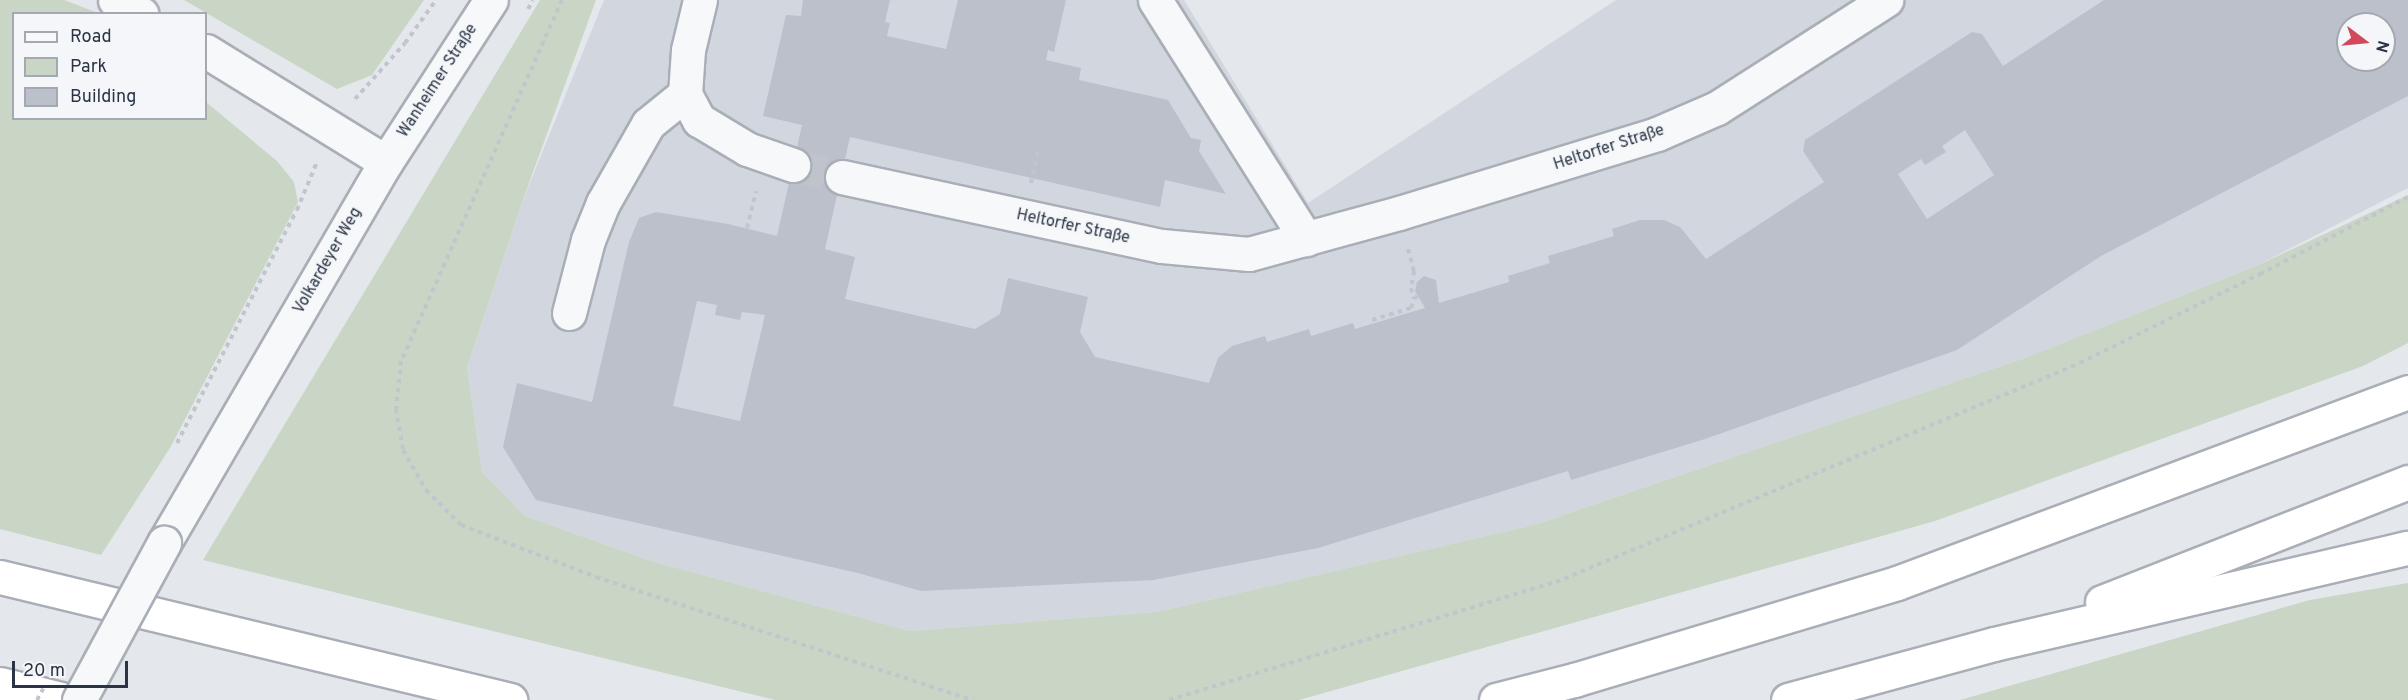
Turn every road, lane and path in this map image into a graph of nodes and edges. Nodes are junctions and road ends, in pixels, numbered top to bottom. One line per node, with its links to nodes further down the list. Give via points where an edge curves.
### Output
1 (115, 0): 8 (street)
2 (436, 0): 9 (path)
3 (491, 0): 14 (street, Wanheimer Straße)
4 (562, 0): 35 (path, via 401,361 396,409 403,450 426,490 461,525 596,577)
5 (700, 0): 12 (street, via 688,50)
6 (1155, 0): 20 (street)
7 (1886, 0): 19 (street, Heltorfer Straße, via 1717,108 1657,134)
8 (137, 12)
9 (405, 43): 10 (path); 13 (path)
10 (412, 47)
11 (207, 52): 14 (street)
12 (685, 94): 15 (street, via 699,120 747,149); 23 (street, via 648,124 603,203 588,240)
13 (357, 96)
14 (386, 162): 33 (street, Volkardeyer Weg, bridge, via 164,543)
15 (793, 165)
16 (314, 168): 26 (path, via 297,210)
17 (842, 177): 20 (street, Heltorfer Straße, via 1162,246 1249,254)
18 (2408, 197): 36 (path, via 2080,363 1556,582)
19 (1399, 213): 20 (street, Heltorfer Straße); 22 (path, via 1414,271)
20 (1306, 239)
21 (1418, 295): 22 (path)
22 (1414, 299): 24 (path, via 1411,308)
23 (569, 313)
24 (1372, 320)
25 (2408, 392): 37 (highway, via 1898,583)
26 (173, 450)
27 (2408, 482): 30 (highway)
28 (2408, 548): 30 (highway)
29 (0, 577): 34 (highway)
30 (1994, 644): 38 (highway)
31 (0, 684): 32 (highway)
32 (65, 700)
33 (79, 700)
34 (510, 700)
35 (973, 700)
36 (1169, 700)
37 (1496, 700)
38 (1788, 700)

